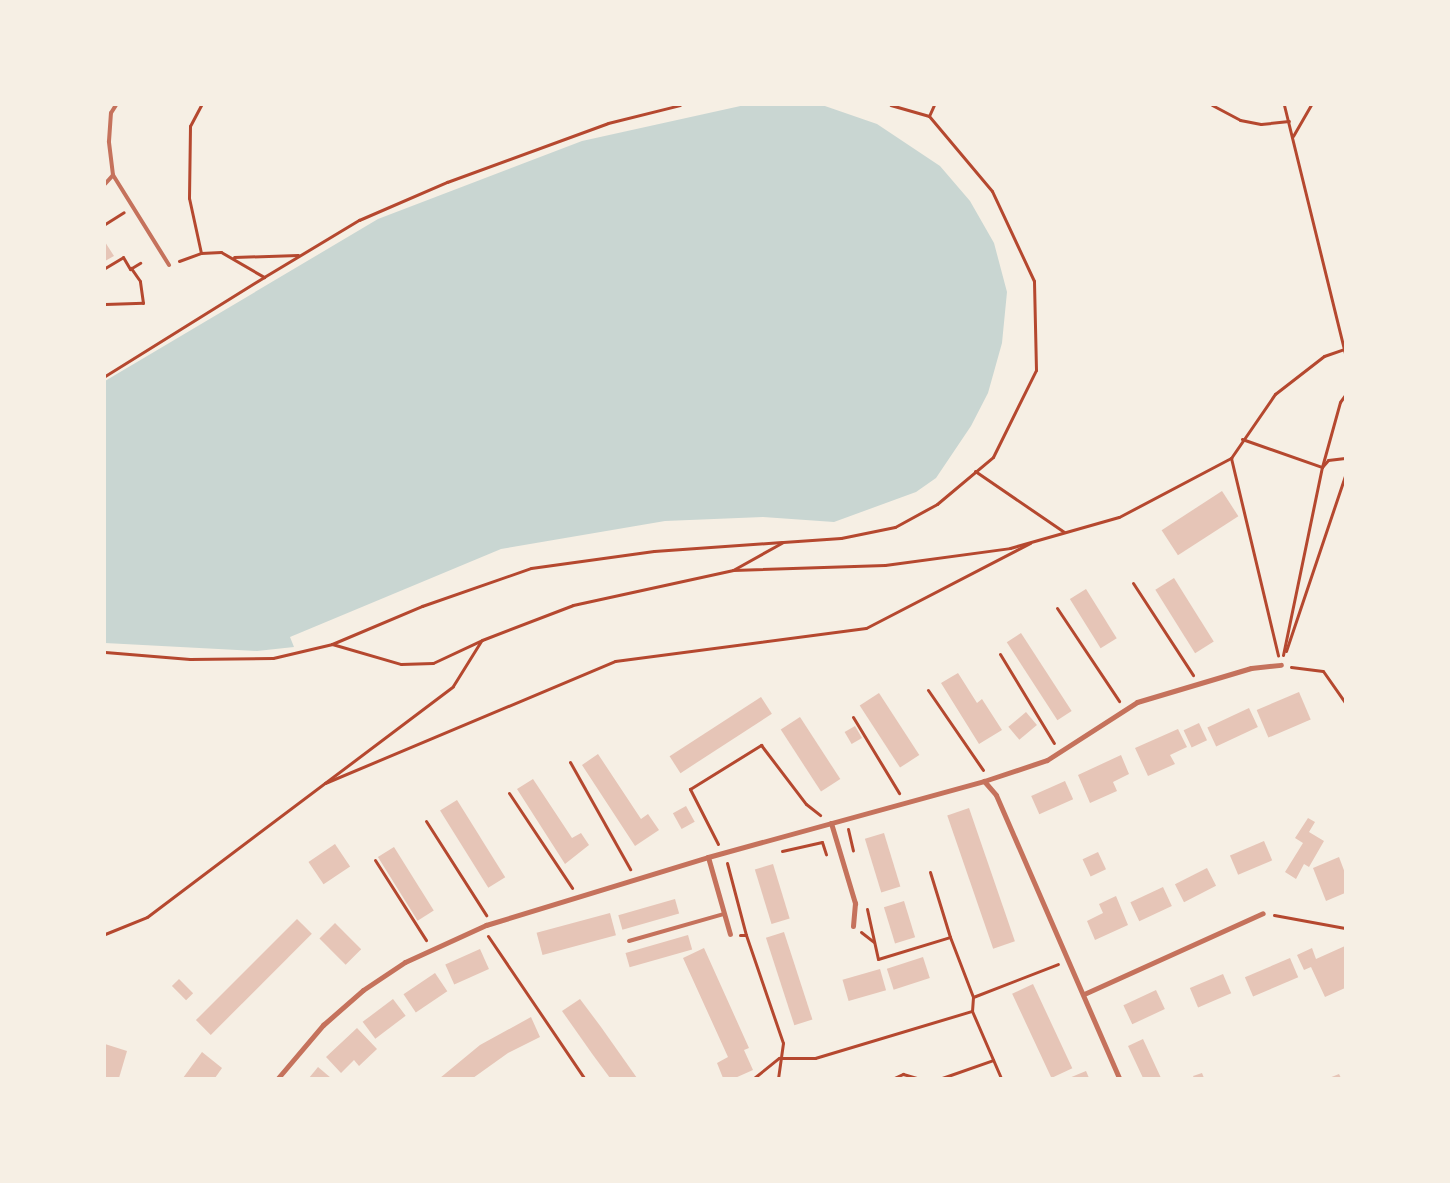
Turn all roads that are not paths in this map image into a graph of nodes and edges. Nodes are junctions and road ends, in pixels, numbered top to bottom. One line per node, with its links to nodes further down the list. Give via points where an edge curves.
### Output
1 (116, 105): 2 (lane, via 110,113)
2 (113, 175): 3 (lane); 4 (lane)
3 (105, 184)
4 (169, 265)
5 (1281, 666): 6 (street, via 1251,668 1138,702 1047,760)
6 (986, 781): 7 (street); 14 (street, via 996,795)
7 (831, 823): 8 (street); 11 (street, via 855,903)
8 (708, 857): 10 (street); 15 (street, via 491,923 405,962 363,990 323,1025)
9 (1263, 913): 14 (street)
10 (724, 914): 12 (street); 13 (lane)
11 (853, 926)
12 (730, 934)
13 (629, 941)
14 (1084, 994): 16 (street)
15 (278, 1078)
16 (1120, 1078)

